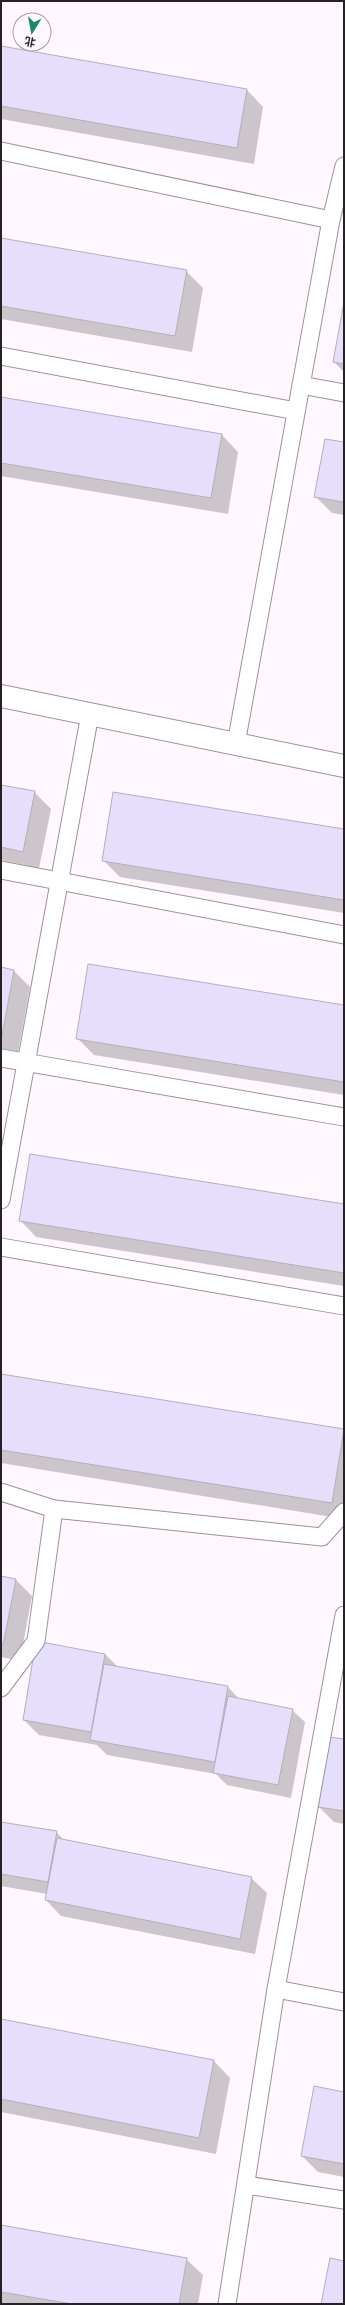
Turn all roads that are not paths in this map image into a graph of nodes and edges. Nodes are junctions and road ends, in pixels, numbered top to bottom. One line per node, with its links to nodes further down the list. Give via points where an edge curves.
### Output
1 (1, 150): 4 (lane)
2 (344, 166): 3 (lane)
3 (340, 195): 4 (lane)
4 (331, 220): 6 (lane)
5 (1, 356): 8 (lane)
6 (301, 385): 7 (lane); 8 (lane)
7 (344, 393)
8 (296, 411): 11 (lane)
9 (1, 696): 10 (street)
10 (90, 714): 11 (street); 14 (lane)
11 (236, 744): 12 (street)
12 (344, 766)
13 (1, 870): 14 (lane)
14 (59, 881): 15 (lane); 17 (lane)
15 (344, 935)
16 (1, 1058): 17 (lane)
17 (26, 1062): 18 (lane); 19 (lane)
18 (344, 1117)
19 (1, 1200)
20 (1, 1247): 21 (lane)
21 (344, 1306)
22 (1, 1492): 23 (lane)
23 (54, 1509): 24 (lane, via 322,1537); 27 (lane, via 36,1641)
24 (344, 1512)
25 (344, 1615): 26 (lane)
26 (340, 1655): 28 (lane)
27 (1, 1688)
28 (276, 1989): 29 (lane); 30 (lane)
29 (344, 2002)
30 (246, 2185): 31 (lane); 32 (lane)
31 (344, 2200)
32 (227, 2304)

